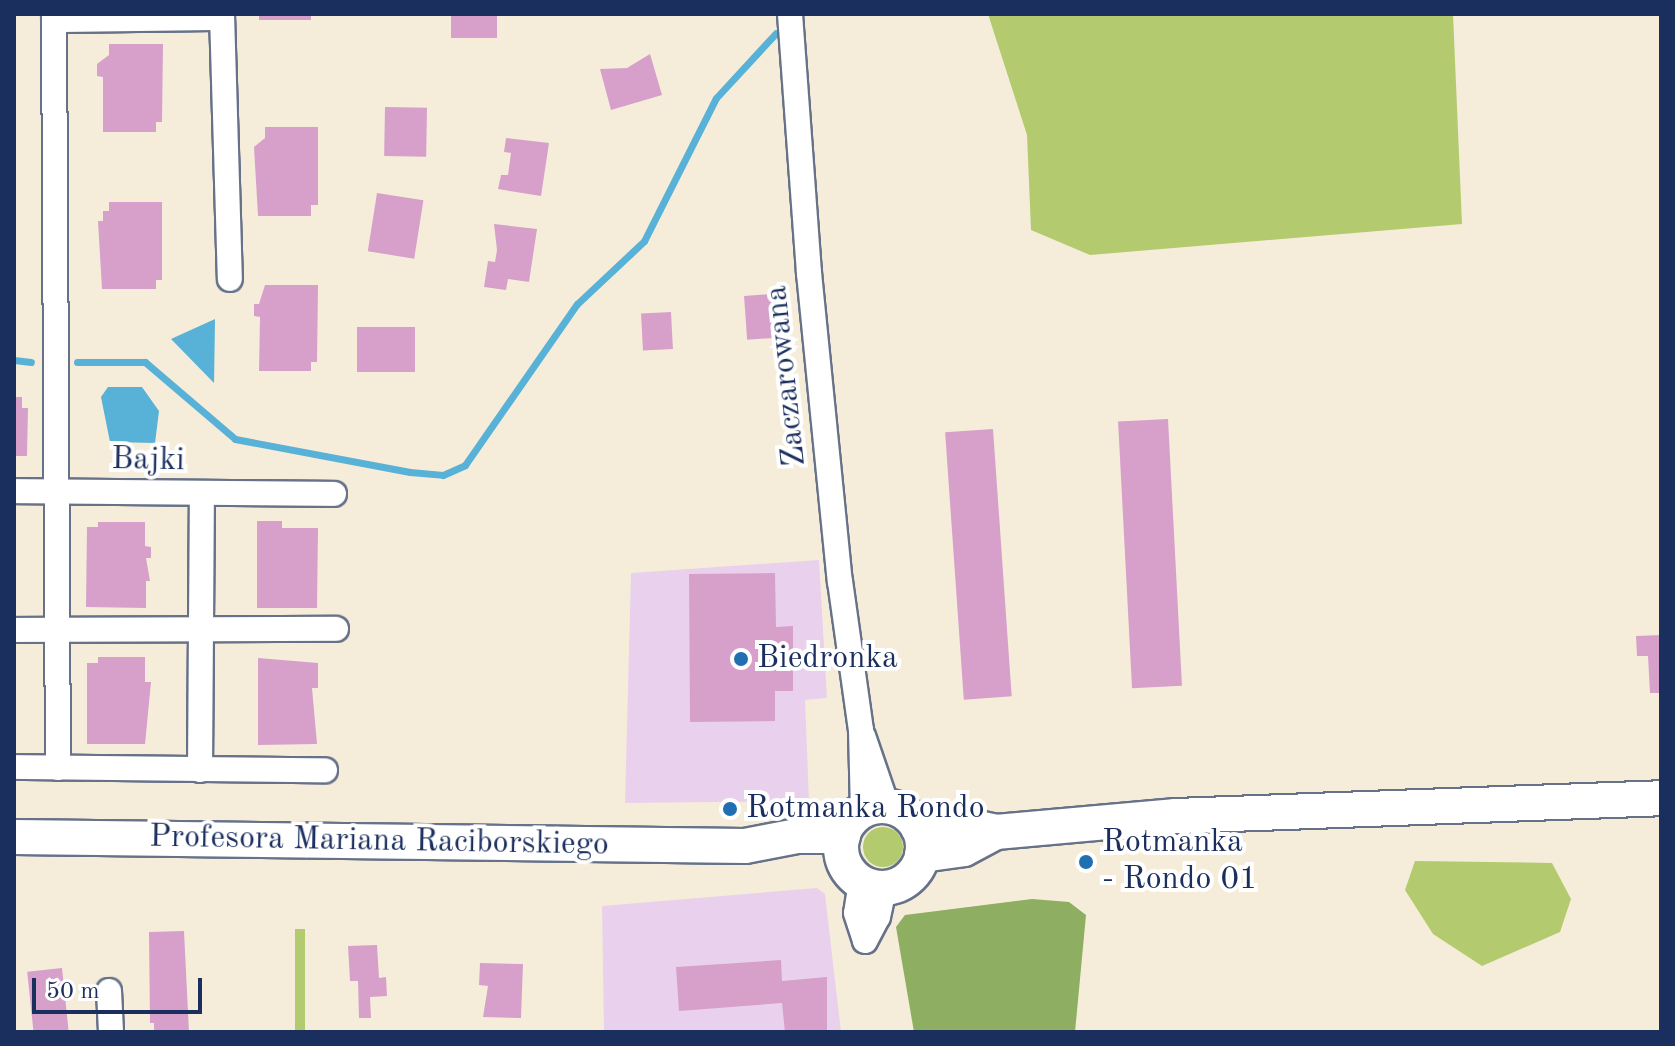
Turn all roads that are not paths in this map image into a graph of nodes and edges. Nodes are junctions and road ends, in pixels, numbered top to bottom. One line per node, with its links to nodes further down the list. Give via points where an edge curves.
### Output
1 (790, 14): 20 (street, Zaczarowana, via 812,305 861,730)
2 (222, 16): 3 (street); 4 (street)
3 (54, 17): 6 (street)
4 (230, 279)
5 (14, 491): 6 (street, Bajki)
6 (54, 492): 7 (street, Bajki); 12 (street)
7 (202, 493): 8 (street); 9 (street, Bajki)
8 (334, 494)
9 (201, 629): 10 (street); 12 (street); 15 (street, Bajki)
10 (336, 629)
11 (14, 630): 12 (street)
12 (56, 630): 14 (street)
13 (14, 767): 14 (street)
14 (58, 768): 15 (street)
15 (200, 770): 16 (street)
16 (325, 770)
17 (1661, 798): 19 (main road, via 1176,816 996,832 964,849)
18 (14, 837): 20 (main road, Profesora Mariana Raciborskiego, via 745,846 797,836)
19 (920, 842): 20 (main road, via 899,810); 20 (main road, via 909,878)
20 (863, 847)
21 (109, 991): 22 (street)
22 (111, 1032)

